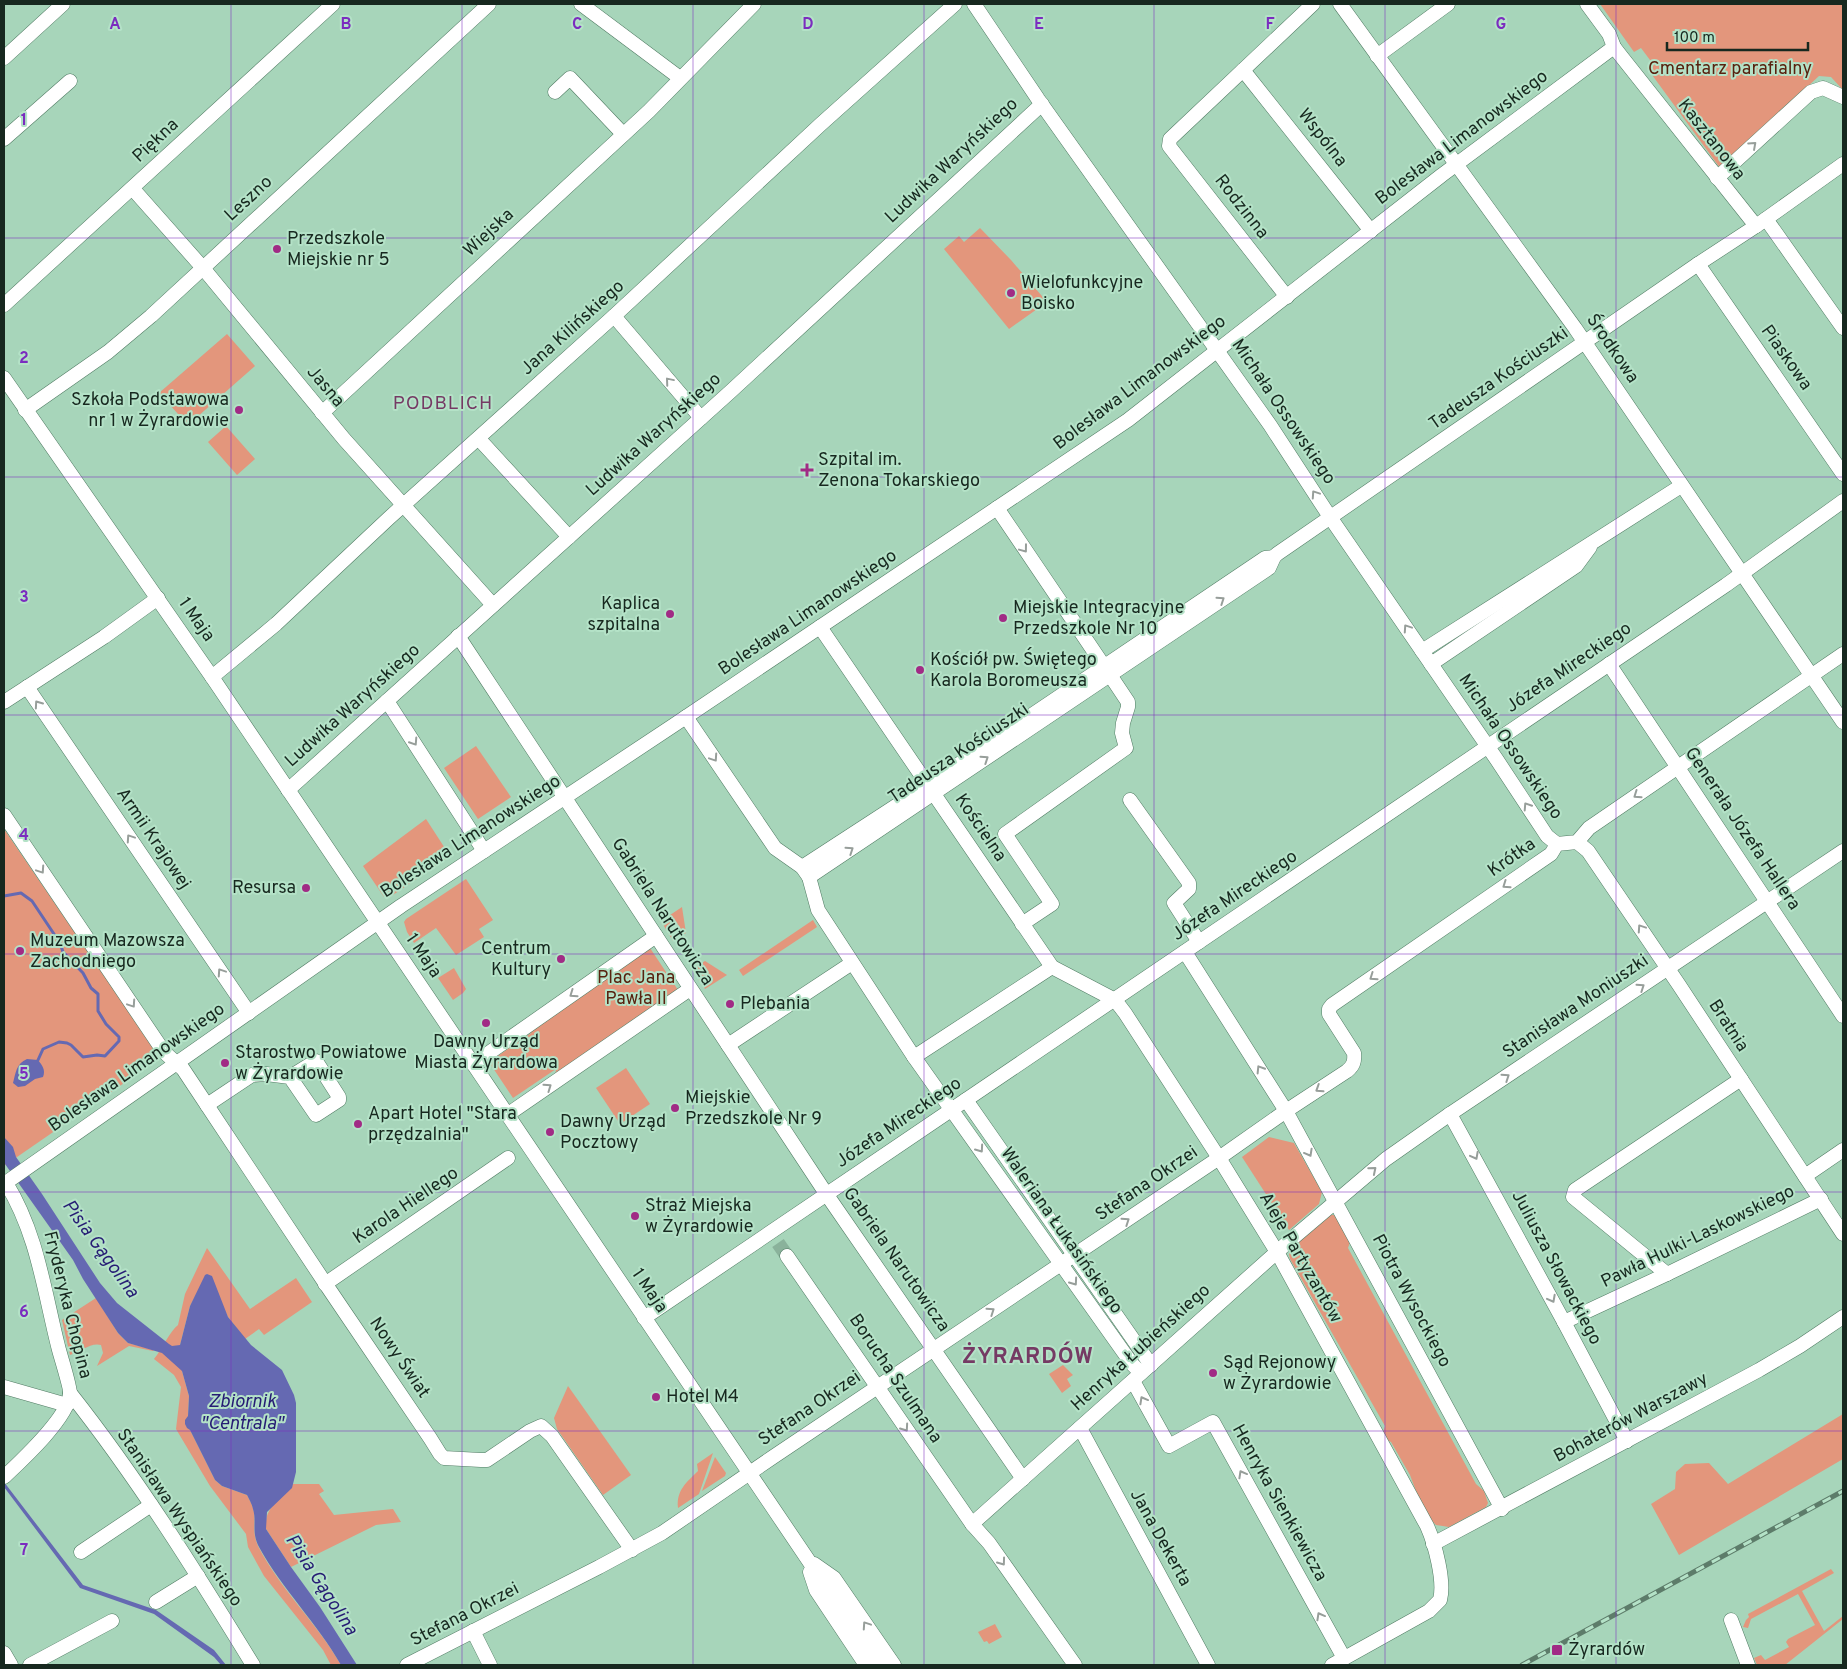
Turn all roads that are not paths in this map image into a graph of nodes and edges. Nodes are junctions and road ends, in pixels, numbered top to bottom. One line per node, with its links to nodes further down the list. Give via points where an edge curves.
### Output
1 (64, 4): 14 (street)
2 (333, 4): 27 (street, Piękna)
3 (489, 4): 31 (street, Leszno)
4 (581, 4): 16 (street)
5 (955, 4): 34 (street, Jana Kilińskiego)
6 (974, 4): 20 (street, Michała Ossowskiego)
7 (1313, 4): 15 (street)
8 (1340, 4): 13 (street, Środkowa)
9 (1448, 4): 13 (street)
10 (1587, 4): 12 (street, Kasztanowa, via 1609,34)
11 (751, 5): 16 (street, Wiejska)
12 (1614, 47): 24 (street, Bolesława Limanowskiego); 26 (street, Kasztanowa)
13 (1377, 56): 24 (street, Środkowa)
14 (4, 58)
15 (1243, 70): 29 (street, Wspólna); 32 (street, Rodzinna, via 1170,139 1169,146)
16 (680, 78): 22 (street, Wiejska)
17 (70, 80): 23 (street)
18 (555, 92): 22 (street, via 570,78)
19 (1839, 95): 21 (street); 26 (street, one-way to 19, via 1811,92 1822,88)
20 (1042, 104): 37 (street, Michała Ossowskiego); 41 (street, Ludwika Waryńskiego)
21 (1843, 107)
22 (623, 134): 40 (street, Wiejska)
23 (4, 140)
24 (1456, 164): 29 (street, Bolesława Limanowskiego); 36 (street, Środkowa)
25 (1843, 164): 28 (street, Tadeusza Kościuszki)
26 (1717, 178): 28 (street, Kasztanowa)
27 (133, 189): 31 (street, Jasna); 33 (street, Piękna)
28 (1761, 223): 30 (street, Tadeusza Kościuszki); 35 (street, Kasztanowa)
29 (1371, 231): 32 (street, Bolesława Limanowskiego)
30 (1698, 264): 36 (street, Tadeusza Kościuszki); 43 (street, Piaskowa)
31 (203, 268): 39 (street, Leszno, via 108,352); 40 (street, Jasna)
32 (1287, 297): 37 (street, Bolesława Limanowskiego)
33 (4, 305)
34 (614, 316): 41 (street, one-way to 34); 42 (street, Jana Kilińskiego)
35 (1842, 324)
36 (1585, 343): 44 (street, Środkowa); 48 (street, Tadeusza Kościuszki)
37 (1218, 349): 47 (street, Bolesława Limanowskiego, via 1128,420); 48 (street, Michała Ossowskiego, one-way to 37)
38 (4, 378): 39 (street, 1 Maja)
39 (25, 410): 52 (street, 1 Maja)
40 (322, 413): 46 (street, Jasna)
41 (701, 418): 49 (street, Ludwika Waryńskiego)
42 (478, 439): 46 (street, Jana Kilińskiego); 49 (street)
43 (1843, 474)
44 (1681, 486): 50 (street); 51 (street, Środkowa)
45 (1843, 501): 51 (street, Józefa Mireckiego)
46 (403, 505): 53 (street, Jasna); 62 (street, Jana Kilińskiego, via 276,624)
47 (997, 508): 54 (street, Bolesława Limanowskiego); 60 (street, one-way to 60)
48 (1330, 517): 56 (street, Michała Ossowskiego, one-way to 48); 60 (street, Tadeusza Kościuszki)
49 (569, 537): 53 (street, Ludwika Waryńskiego)
50 (1596, 538): 56 (street); 58 (street, via 1576,566)
51 (1742, 573): 59 (street, Józefa Mireckiego); 61 (street, Środkowa)
52 (158, 598): 62 (street, 1 Maja); 63 (street)
53 (493, 605): 55 (street, Ludwika Waryńskiego)
54 (820, 627): 66 (street, Bolesława Limanowskiego); 71 (street, Kościelna)
55 (458, 636): 64 (street, Ludwika Waryńskiego); 72 (street, Gabriela Narutowicza)
56 (1422, 651): 58 (street, Michała Ossowskiego)
57 (1843, 654): 61 (street)
58 (1431, 664): 68 (street, Michała Ossowskiego)
59 (1609, 664): 68 (street, Józefa Mireckiego); 69 (street, Generała Józefa Hallera)
60 (1103, 667): 71 (street, Tadeusza Kościuszki); 82 (street, via 1128,702 1122,723 1126,748 1005,834 1052,904)
61 (1811, 675): 67 (street, Środkowa); 69 (street)
62 (212, 677): 70 (street, 1 Maja)
63 (27, 687): 65 (street); 91 (street, Armii Krajowej, one-way to 63)
64 (387, 701): 70 (street, Ludwika Waryńskiego); 77 (street, one-way to 77)
65 (4, 702)
66 (686, 717): 72 (street, Bolesława Limanowskiego); 79 (street, one-way to 79, via 775,848)
67 (1843, 722)
68 (1487, 746): 76 (street, Michała Ossowskiego, one-way to 68, via 1547,836); 84 (street, Józefa Mireckiego)
69 (1677, 767): 75 (street, one-way to 75, via 1589,828); 80 (street, Generała Józefa Hallera)
70 (288, 790): 81 (street, 1 Maja)
71 (931, 790): 79 (street, Tadeusza Kościuszki); 82 (street, Kościelna)
72 (564, 798): 77 (street, Bolesława Limanowskiego); 83 (street, Gabriela Narutowicza)
73 (1130, 800): 84 (street, via 1189,883 1189,889 1174,903)
74 (4, 815): 95 (street, Nowy Świat, one-way to 95, via 164,1052)
75 (1577, 842): 76 (street, Krótka); 88 (street, Bratnia, one-way to 75, via 1588,852)
76 (1557, 844): 102 (street, Krótka, one-way to 102, via 1552,854 1332,1005 1329,1014 1355,1060 1352,1066)
77 (484, 850): 81 (street, Bolesława Limanowskiego)
78 (1843, 851): 80 (street, Stanisława Moniuszki)
79 (805, 872): 86 (street, Waleriana Łukasińskiego, via 818,910)
80 (1769, 902): 88 (street, Stanisława Moniuszki); 92 (street, Generała Józefa Hallera)
81 (378, 922): 91 (street, Bolesława Limanowskiego); 96 (street, 1 Maja)
82 (1022, 924): 87 (street, Kościelna)
83 (656, 936): 89 (street, Gabriela Narutowicza); 96 (street, one-way to 96)
84 (1199, 942): 85 (street, Józefa Mireckiego)
85 (1185, 952): 90 (street, Józefa Mireckiego); 102 (street, Piotra Wysockiego, one-way to 85)
86 (852, 963): 93 (street); 94 (street, Waleriana Łukasińskiego)
87 (1052, 967): 90 (street, Kościelna); 94 (street)
88 (1667, 969): 98 (street, Bratnia); 103 (street, Stanisława Moniuszki, one-way to 88)
89 (690, 989): 93 (street, Gabriela Narutowicza); 104 (street, one-way to 89)
90 (1115, 1000): 99 (street, Józefa Mireckiego); 107 (street, Aleje Partyzantów)
91 (249, 1013): 95 (street, Bolesława Limanowskiego)
92 (1843, 1016)
93 (728, 1045): 110 (street, Gabriela Narutowicza)
94 (914, 1057): 101 (street, Waleriana Łukasińskiego)
95 (177, 1063): 100 (street, Nowy Świat); 109 (street, Bolesława Limanowskiego)
96 (473, 1064): 104 (street, 1 Maja)
97 (290, 1077): 100 (street, via 252,1075)
98 (1741, 1079): 108 (street, Bratnia); 118 (street, via 1575,1190 1573,1197)
99 (966, 1100): 101 (street, Józefa Mireckiego); 116 (street, Waleriana Łukasińskiego)
100 (208, 1105): 119 (street, Nowy Świat)
101 (952, 1109): 110 (street, Józefa Mireckiego); 117 (street, Waleriana Łukasińskiego, one-way to 117)
102 (1286, 1111): 107 (street); 112 (street, Piotra Wysockiego, one-way to 112)
103 (1450, 1114): 112 (street, Stanisława Moniuszki, one-way to 103, via 1386,1159); 122 (street, Juliusza Słowackiego, one-way to 122)
104 (507, 1115): 105 (street, 1 Maja)
105 (528, 1145): 119 (street, Karola Hiellego); 121 (street, 1 Maja)
106 (1843, 1150): 108 (street)
107 (1219, 1158): 114 (street, Aleje Partyzantów); 116 (street, Stefana Okrzei, one-way to 107)
108 (1805, 1176): 111 (street, Bratnia)
109 (7, 1182): 127 (street, Fryderyka Chopina, via 39,1260)
110 (827, 1195): 121 (street, Józefa Mireckiego, via 775,1237); 123 (street, Gabriela Narutowicza)
111 (1821, 1199): 113 (street, Bratnia); 118 (street, Pawła Hulki-Laskowskiego)
112 (1335, 1201): 114 (street, Henryka Łubieńskiego); 134 (street, Piotra Wysockiego)
113 (1843, 1234)
114 (1277, 1252): 124 (street, Henryka Łubieńskiego); 136 (street, Aleje Partyzantów, via 1427,1526)
115 (787, 1256): 126 (street, Borucha Szulmana)
116 (1074, 1256): 117 (street, Stefana Okrzei); 124 (street, Waleriana Łukasińskiego)
117 (1061, 1264): 123 (street, Stefana Okrzei, one-way to 117); 124 (street, Waleriana Łukasińskiego, one-way to 124, via 1132,1364)
118 (1667, 1274): 122 (street, Pawła Hulki-Laskowskiego)
119 (325, 1284): 137 (street, Nowy Świat, via 442,1456 487,1460 541,1426 552,1436)
120 (1843, 1317): 129 (street, Bohaterów Warszawy, via 1800,1346)
121 (644, 1318): 130 (street, 1 Maja)
122 (1564, 1322): 129 (street, Juliusza Słowackiego)
123 (935, 1349): 126 (street, Stefana Okrzei); 132 (street, Gabriela Narutowicza)
124 (1142, 1373): 128 (street, Henryka Łubieńskiego); 146 (street, Henryka Sienkiewicza, one-way to 124, via 1213,1422 1169,1446)
125 (4, 1387): 127 (street)
126 (878, 1387): 130 (street, Stefana Okrzei); 135 (street, Borucha Szulmana, one-way to 135)
127 (69, 1399): 131 (street, Fryderyka Chopina, via 61,1416); 133 (street, Stanisława Wyspiańskiego, via 90,1418)
128 (1080, 1428): 132 (street, Henryka Łubieńskiego); 156 (street, Jana Dekerta)
129 (1627, 1441): 134 (street, Bohaterów Warszawy)
130 (750, 1473): 137 (street, Stefana Okrzei); 139 (street, 1 Maja)
131 (7, 1474)
132 (1023, 1479): 135 (street, Henryka Łubieńskiego)
133 (150, 1505): 138 (street); 140 (street, Stanisława Wyspiańskiego)
134 (1502, 1509): 136 (street, Bohaterów Warszawy)
135 (972, 1524): 155 (street, Borucha Szulmana, one-way to 155)
136 (1433, 1544): 146 (street, Aleje Partyzantów, via 1441,1587 1437,1603 1424,1614)
137 (632, 1550): 144 (street, Stefana Okrzei)
138 (81, 1552)
139 (806, 1557): 152 (street, 1 Maja, via 816,1590); 153 (street, 1 Maja); 154 (street, 1 Maja, one-way to 139, via 834,1578)
140 (198, 1576): 141 (street); 149 (street, Stanisława Wyspiańskiego)
141 (156, 1602)
142 (1731, 1620): 157 (street)
143 (112, 1621): 148 (street)
144 (473, 1632): 150 (street, Stefana Okrzei); 151 (street)
145 (4, 1653): 147 (street)
146 (1338, 1662)
147 (10, 1665)
148 (30, 1665)
149 (253, 1665)
150 (407, 1665)
151 (490, 1665)
152 (866, 1665)
153 (879, 1665)
154 (894, 1665)
155 (1075, 1665)
156 (1208, 1665)
157 (1748, 1665)

